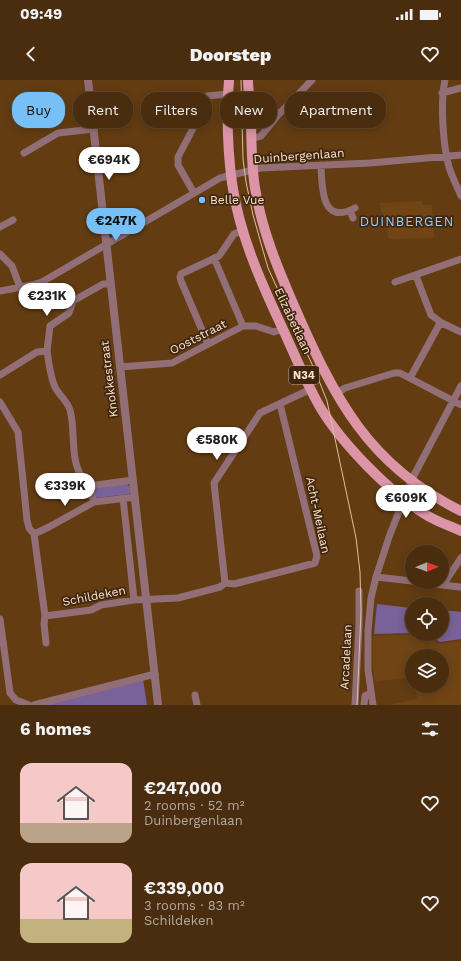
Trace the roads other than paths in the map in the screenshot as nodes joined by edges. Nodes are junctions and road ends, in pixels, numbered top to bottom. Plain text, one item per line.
1 (88, 80) edge
2 (229, 80) edge
3 (248, 80) edge
4 (312, 80) edge
5 (444, 80) edge
6 (461, 88) edge
7 (228, 92) edge
8 (442, 93) junction
9 (220, 95) edge
10 (228, 128) edge
11 (94, 129) junction
12 (251, 139) junction
13 (24, 153) dead end
14 (461, 155) edge
15 (446, 157) junction
16 (321, 165) junction
17 (253, 170) junction
18 (231, 176) junction
19 (194, 194) junction
20 (461, 196) edge
21 (353, 218) dead end
22 (13, 220) dead end
23 (0, 227) edge
24 (243, 230) junction
25 (106, 245) junction
26 (0, 254) edge
27 (214, 258) junction
28 (461, 259) edge
29 (416, 276) junction
30 (395, 282) dead end
31 (110, 284) junction
32 (20, 288) junction
33 (0, 291) edge
34 (442, 323) junction
35 (244, 326) junction
36 (283, 329) junction
37 (461, 332) edge
38 (208, 344) junction
39 (47, 351) junction
40 (120, 367) junction
41 (0, 375) edge
42 (410, 378) junction
43 (461, 386) edge
44 (311, 390) junction
45 (336, 394) junction
46 (453, 401) junction
47 (0, 402) edge
48 (280, 404) junction
49 (461, 405) edge
50 (133, 480) junction
51 (411, 481) junction
52 (89, 486) junction
53 (135, 497) junction
54 (123, 498) junction
55 (404, 499) junction
56 (94, 502) junction
57 (461, 511) edge
58 (461, 531) edge
59 (34, 534) junction
60 (461, 558) edge
61 (449, 576) edge
62 (376, 577) junction
63 (405, 580) edge
64 (224, 583) junction
65 (449, 586) edge
66 (460, 587) dead end
67 (359, 591) dead end
68 (146, 598) junction
69 (134, 600) junction
70 (370, 610) junction
71 (358, 611) junction
72 (45, 616) junction
73 (0, 619) edge
74 (46, 643) dead end
75 (155, 674) junction
76 (370, 693) junction
77 (195, 695) dead end
78 (29, 705) edge
79 (34, 705) edge
80 (158, 705) edge
81 (197, 705) edge
82 (355, 705) edge
83 (364, 705) edge
84 (373, 705) edge

1 - 11 street, Knokkestraat
2 - 7 main road, Elizabetlaan / N34
3 - 12 main road, Elizabetlaan / N34
4 - 12 street
5 - 8 street
6 - 8 street
8 - 15 street
9 - 19 street
10 - 18 main road, Elizabetlaan / N34
11 - 13 street
11 - 25 street, Knokkestraat
12 - 17 main road, Elizabetlaan / N34
14 - 15 street, Duinbergenlaan
15 - 16 street, Duinbergenlaan
15 - 20 street
16 - 17 street, Duinbergenlaan
16 - 21 street
17 - 18 street, Duinbergenlaan
17 - 45 main road, Elizabetlaan / N34
18 - 19 street, Duinbergenlaan
18 - 24 main road, Elizabetlaan / N34
19 - 25 street, Duinbergenlaan
22 - 23 street
24 - 27 street
24 - 36 main road, Elizabetlaan / N34
25 - 31 street, Knokkestraat
25 - 32 street, Duinbergenlaan
26 - 32 street
27 - 35 street
27 - 38 street
28 - 29 street
29 - 30 street
29 - 34 street
31 - 39 street
31 - 40 street, Knokkestraat
32 - 33 street, Duinbergenlaan
34 - 37 street
34 - 42 street
35 - 36 street, Ooststraat
35 - 38 street, Ooststraat
36 - 44 main road, Elizabetlaan / N34
38 - 40 street, Ooststraat
39 - 41 street
39 - 52 street
40 - 50 street, Knokkestraat
42 - 45 street
42 - 46 street
43 - 46 street, Arcadelaan
44 - 48 street
44 - 55 main road, Elizabetlaan / N34
45 - 51 main road, Elizabetlaan / N34
46 - 49 street
46 - 51 street, Arcadelaan
47 - 59 street
48 - 64 street
48 - 64 street, Acht-Meilaan
50 - 52 street
50 - 53 street, Knokkestraat
51 - 55 street, Arcadelaan
51 - 57 main road, Elizabetlaan / N34
52 - 56 street
53 - 54 street
53 - 68 street, Knokkestraat
54 - 56 street
54 - 69 street
55 - 58 main road, Elizabetlaan / N34
55 - 62 street, Arcadelaan
56 - 59 street
59 - 72 street
60 - 61 street
62 - 63 street
62 - 70 street, Arcadelaan
64 - 68 street, Acht-Meilaan
65 - 66 street
67 - 71 street, Arcadelaan
68 - 69 street, Schildeken
68 - 75 street, Knokkestraat
69 - 72 street, Schildeken
70 - 71 street, Arcadelaan
70 - 76 street, Arcadelaan
71 - 82 street, Arcadelaan
72 - 74 street
73 - 78 street
75 - 79 street
75 - 80 street, Knokkestraat
76 - 83 street, Arcadelaan
76 - 84 street, Arcadelaan
77 - 81 street

